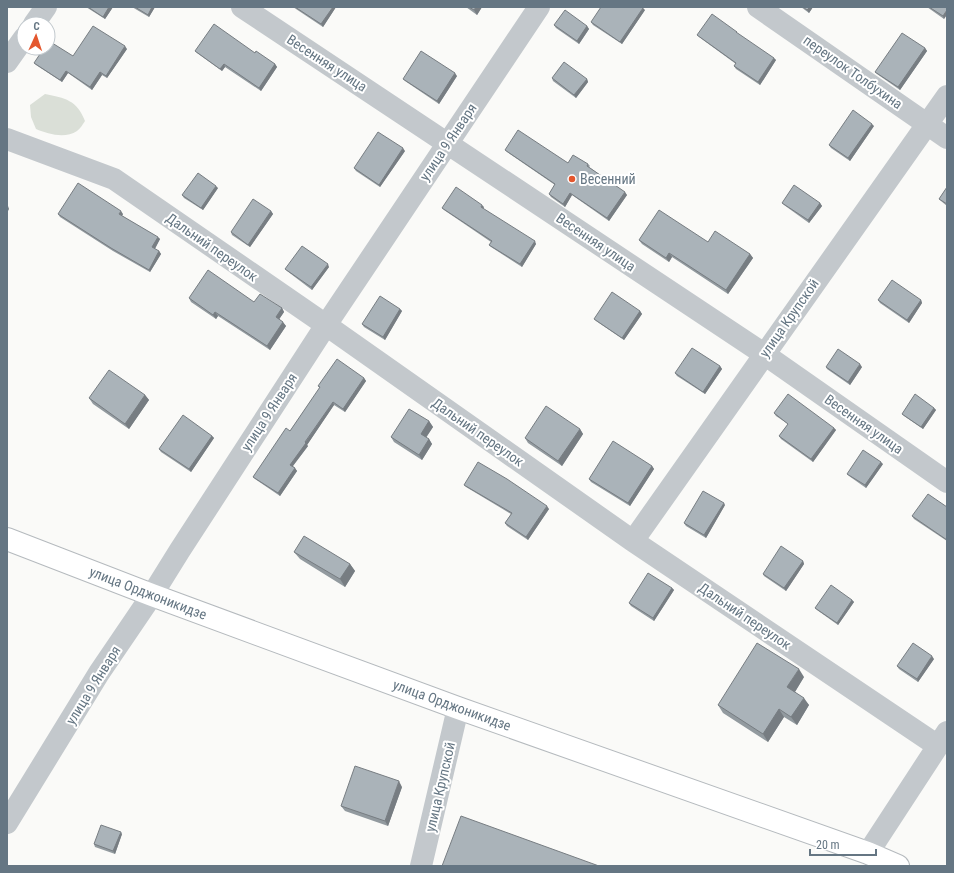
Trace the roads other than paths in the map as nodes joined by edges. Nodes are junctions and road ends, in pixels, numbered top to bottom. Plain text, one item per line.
1 (46, 7) edge
2 (242, 7) edge
3 (539, 7) edge
4 (758, 7) edge
5 (40, 16) edge
6 (16, 49) edge
7 (7, 62) edge
8 (947, 96) edge
9 (927, 124) junction
10 (947, 138) edge
11 (7, 139) edge
12 (447, 143) junction
13 (326, 325) junction
14 (764, 354) junction
15 (947, 482) edge
16 (7, 539) edge
17 (633, 541) junction
18 (152, 595) junction
19 (458, 708) junction
20 (943, 739) edge
21 (7, 823) edge
22 (868, 853) junction
23 (421, 866) edge
24 (898, 866) edge

1 - 5 street
2 - 12 street, Весенняя улица
3 - 12 street, улица 9 Января
4 - 9 street, переулок Толбухина
6 - 7 street
8 - 9 street, улица Крупской
9 - 10 street, переулок Толбухина
9 - 14 street, улица Крупской
11 - 13 street, Дальний переулок
12 - 13 street, улица 9 Января
12 - 14 street, Весенняя улица
13 - 17 street, Дальний переулок
13 - 18 street, улица 9 Января
14 - 15 street, Весенняя улица
14 - 17 street, улица Крупской
16 - 18 main road, улица Орджоникидзе
17 - 20 street, Дальний переулок
18 - 19 main road, улица Орджоникидзе
18 - 21 street, улица 9 Января
19 - 22 main road, улица Орджоникидзе
19 - 23 street, улица Крупской
20 - 22 street
22 - 24 main road, улица Орджоникидзе

